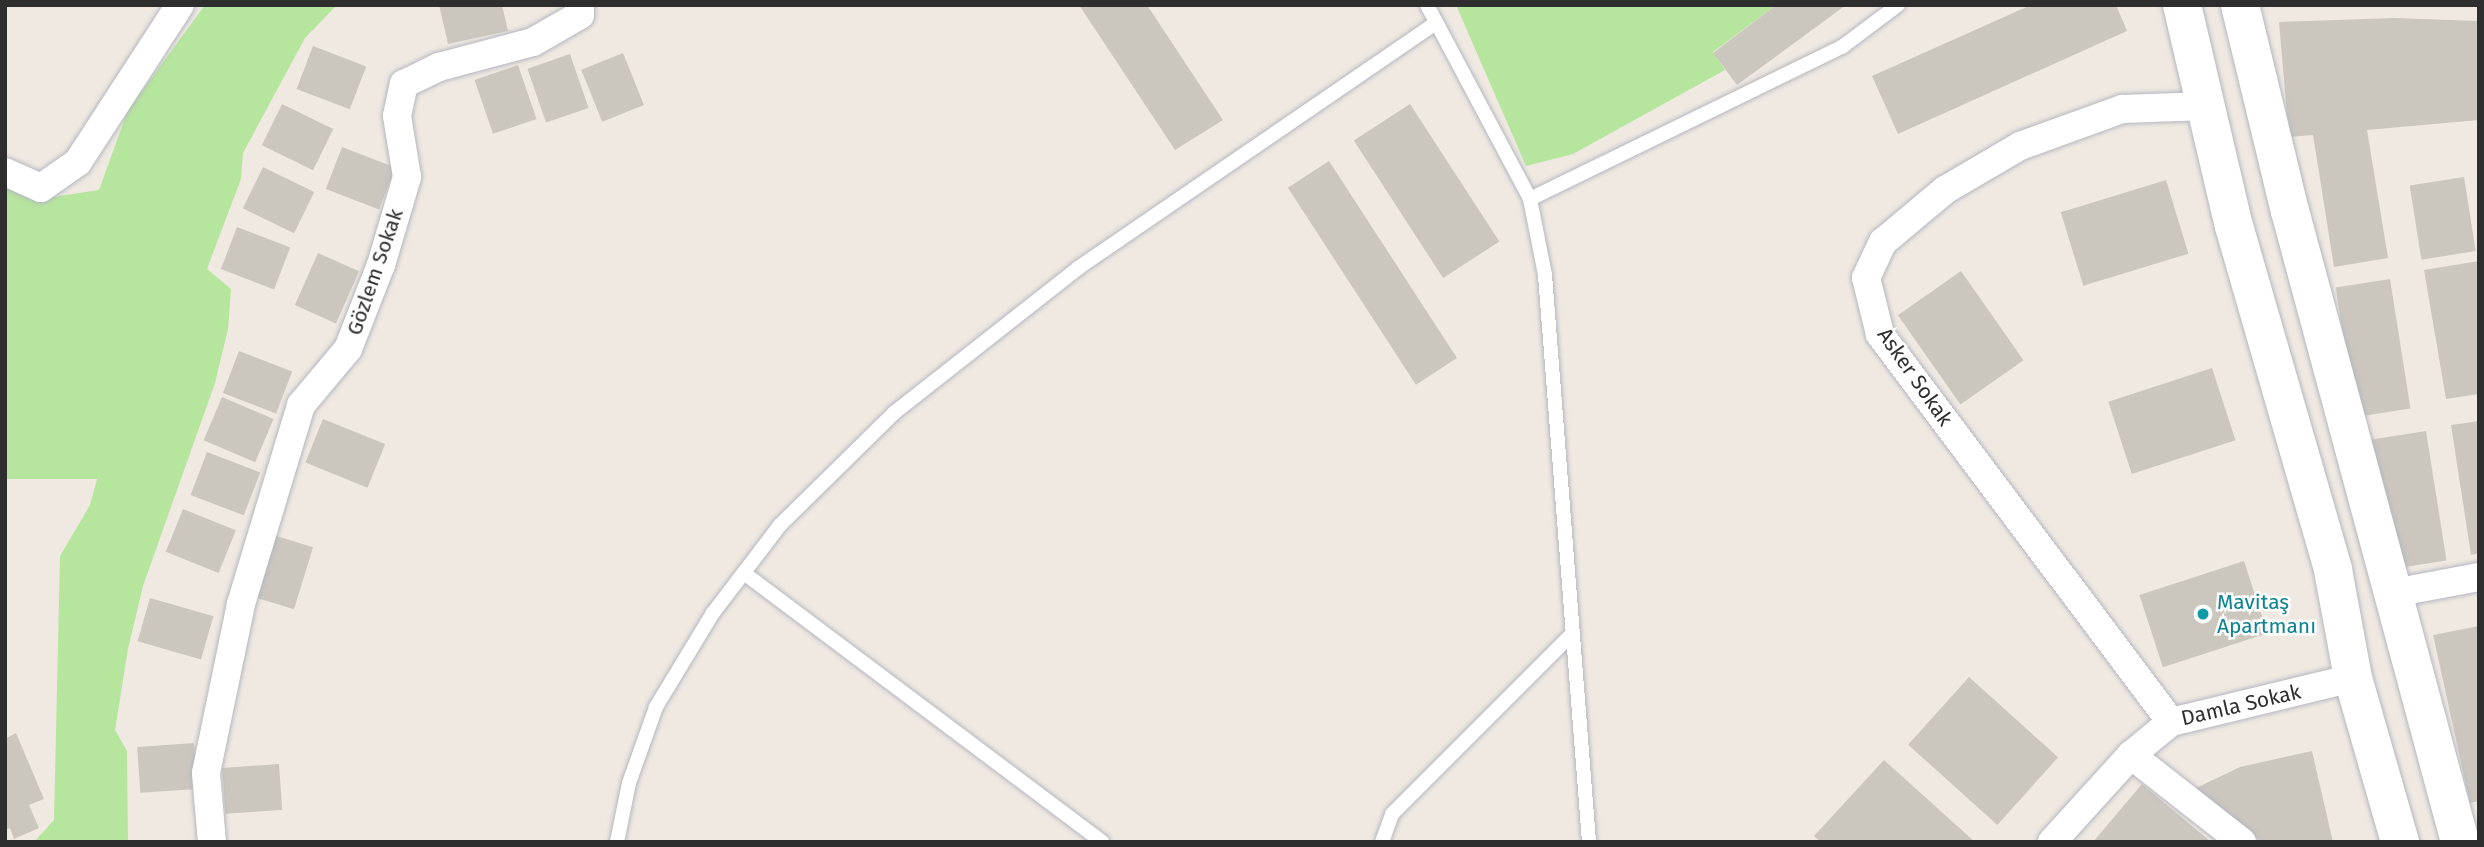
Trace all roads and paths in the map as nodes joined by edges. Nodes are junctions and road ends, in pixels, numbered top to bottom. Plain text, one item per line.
1 (180, 5) edge
2 (580, 5) edge
3 (1427, 5) edge
4 (1898, 5) edge
5 (2182, 5) edge
6 (2240, 5) edge
7 (1435, 24) junction
8 (2207, 106) junction
9 (5, 172) edge
10 (1531, 199) junction
11 (744, 573) junction
12 (2479, 577) edge
13 (2394, 593) junction
14 (1573, 634) junction
15 (2353, 678) junction
16 (2171, 722) junction
17 (2131, 755) junction
18 (1586, 839) edge
19 (212, 842) edge
20 (617, 842) edge
21 (1102, 842) edge
22 (1382, 842) edge
23 (2052, 842) edge
24 (2242, 842) edge
25 (2400, 842) edge
26 (2460, 842) edge

1 - 9 street
2 - 19 street, Gözlem Sokak
3 - 7 lane
4 - 10 lane
5 - 8 main road
6 - 13 main road
7 - 10 lane
7 - 11 lane
8 - 15 main road
8 - 16 street, Asker Sokak
10 - 14 lane
11 - 20 lane
11 - 21 lane
12 - 13 street
13 - 26 main road
14 - 18 lane
14 - 22 lane
15 - 16 street, Damla Sokak
15 - 25 main road
16 - 17 street, Damla Sokak
17 - 23 street, Damla Sokak
17 - 24 street

